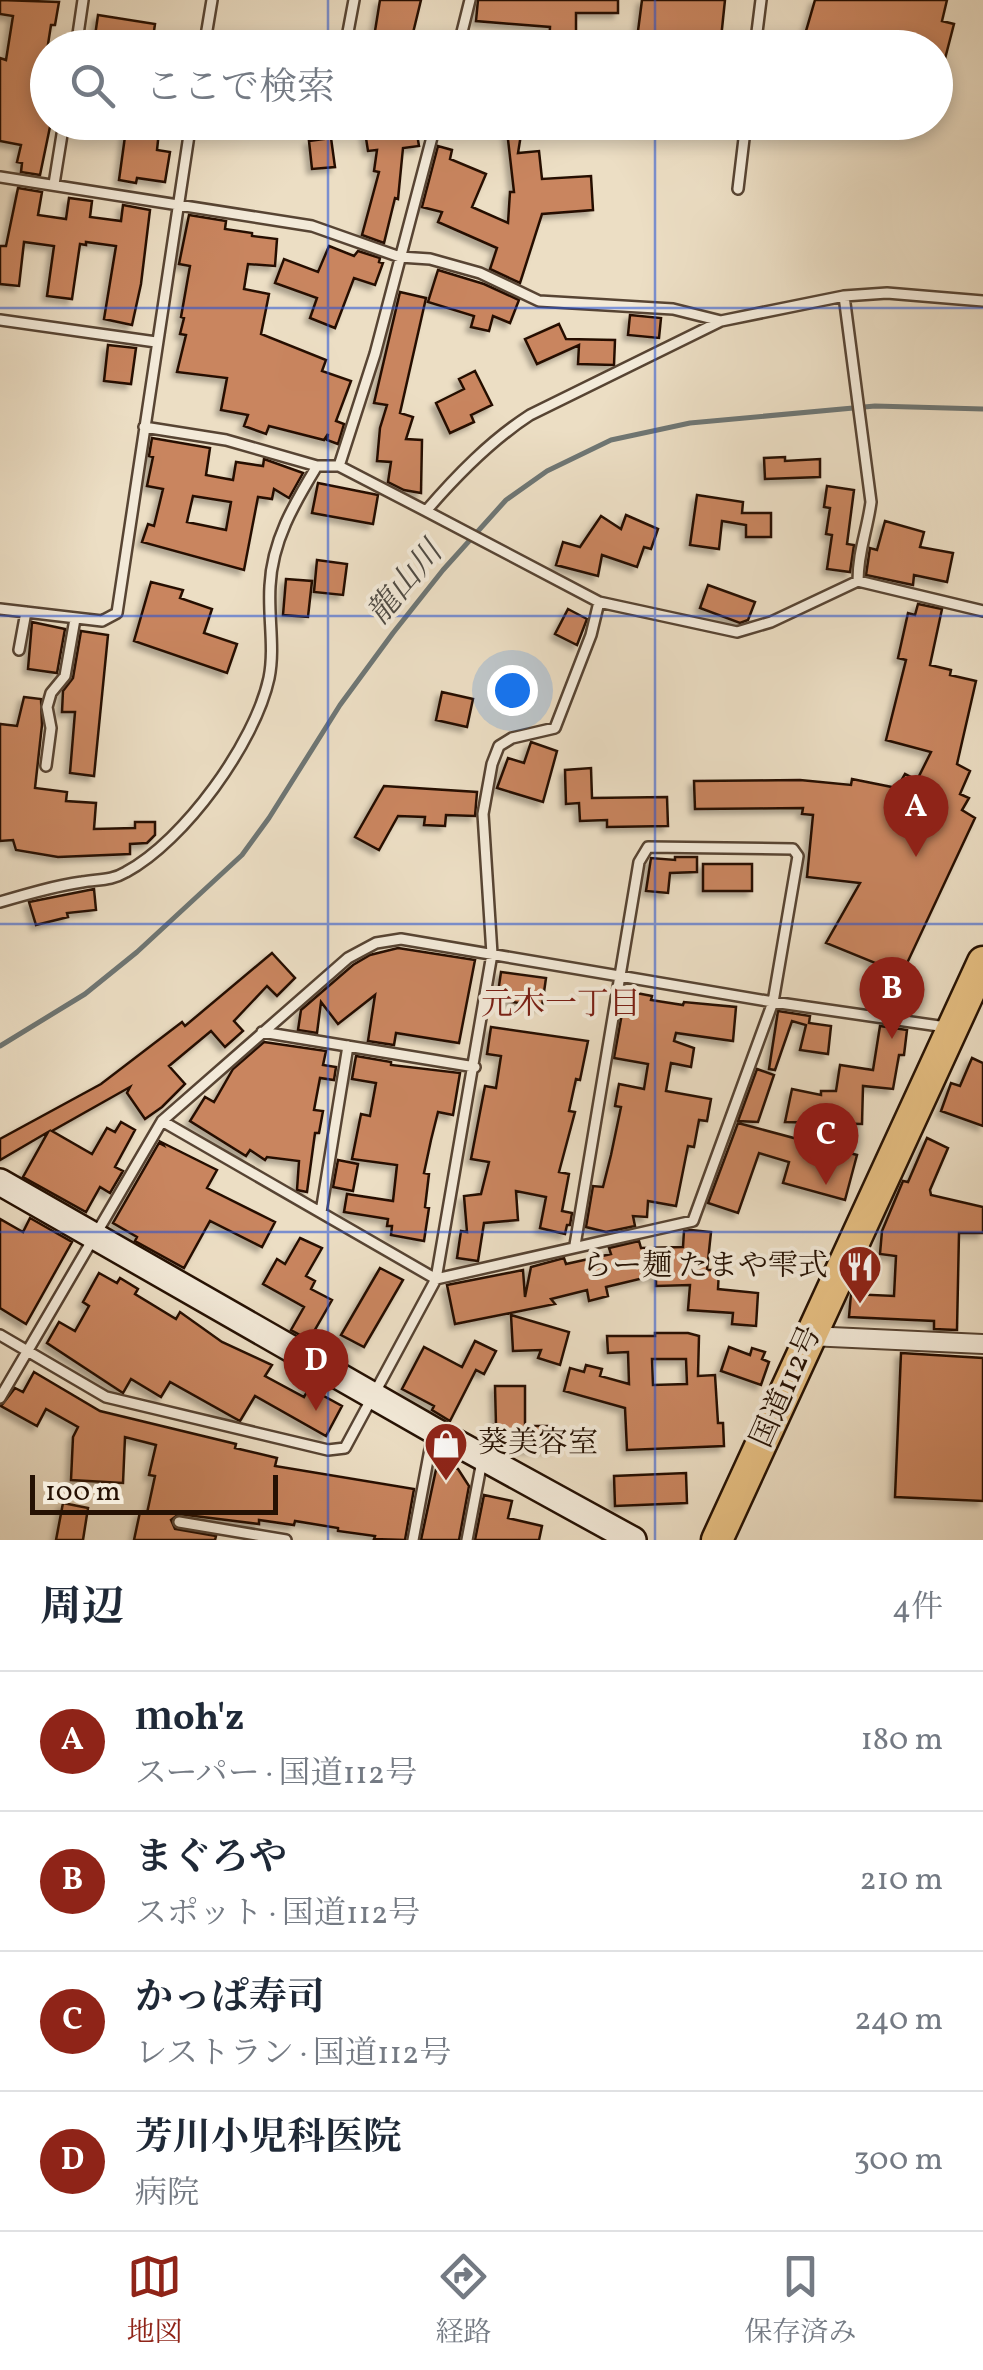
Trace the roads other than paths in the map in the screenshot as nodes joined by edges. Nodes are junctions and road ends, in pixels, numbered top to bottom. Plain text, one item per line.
1 (84, 0) edge
2 (212, 0) edge
3 (354, 0) edge
4 (470, 0) edge
5 (761, 0) edge
6 (79, 30) edge
7 (207, 30) edge
8 (348, 30) edge
9 (465, 30) edge
10 (757, 30) edge
11 (61, 140) edge
12 (188, 140) edge
13 (431, 140) edge
14 (744, 140) edge
15 (0, 177) edge
16 (54, 184) junction
17 (738, 189) dead end
18 (178, 204) junction
19 (400, 257) junction
20 (844, 296) junction
21 (983, 301) edge
22 (0, 320) edge
23 (720, 321) junction
24 (156, 342) junction
25 (144, 428) junction
26 (317, 466) junction
27 (339, 466) junction
28 (426, 511) junction
29 (858, 581) junction
30 (599, 602) junction
31 (0, 609) edge
32 (983, 611) edge
33 (26, 612) junction
34 (75, 619) junction
35 (19, 650) dead end
36 (46, 766) dead end
37 (0, 902) edge
38 (492, 954) junction
39 (983, 962) edge
40 (620, 975) junction
41 (772, 1002) junction
42 (952, 1028) junction
43 (262, 1032) junction
44 (348, 1046) junction
45 (475, 1067) junction
46 (162, 1122) junction
47 (0, 1182) edge
48 (320, 1212) junction
49 (96, 1237) junction
50 (575, 1245) junction
51 (436, 1279) junction
52 (0, 1335) edge
53 (810, 1336) junction
54 (983, 1344) edge
55 (29, 1351) junction
56 (374, 1397) junction
57 (0, 1398) edge
58 (433, 1430) junction
59 (482, 1458) junction
60 (180, 1522) dead end
61 (286, 1540) edge
62 (413, 1540) edge
63 (467, 1540) edge
64 (633, 1540) edge
65 (717, 1540) edge

1 - 6 lane
2 - 7 lane
3 - 8 lane
4 - 9 lane
5 - 10 lane
11 - 16 lane
12 - 18 lane
13 - 19 lane
14 - 17 lane
15 - 16 lane
16 - 18 lane
18 - 19 lane
18 - 24 lane
19 - 23 lane
19 - 27 lane
20 - 21 lane
20 - 23 lane
20 - 29 lane
22 - 24 lane
23 - 28 lane
24 - 25 lane
25 - 26 lane
25 - 34 lane
26 - 27 lane
26 - 37 lane
27 - 28 lane
28 - 30 lane
29 - 30 lane
29 - 32 lane
30 - 38 lane
31 - 33 lane
33 - 34 lane
33 - 35 lane
34 - 36 lane
38 - 40 lane
38 - 43 lane
38 - 45 lane
39 - 42 highway, 国道112号
40 - 41 lane
40 - 41 lane
40 - 50 lane
41 - 42 lane
41 - 50 lane
42 - 53 highway, 国道112号
43 - 44 lane
43 - 46 lane
44 - 45 lane
44 - 48 lane
45 - 51 lane
46 - 48 lane
46 - 49 lane
47 - 49 street
48 - 51 lane
49 - 55 lane
49 - 56 street
50 - 51 lane
51 - 56 lane
52 - 55 lane
53 - 54 street
53 - 65 highway, 国道112号
55 - 56 lane
55 - 57 lane
56 - 58 street
58 - 59 street
58 - 62 lane
59 - 63 lane
59 - 64 street
60 - 61 lane

